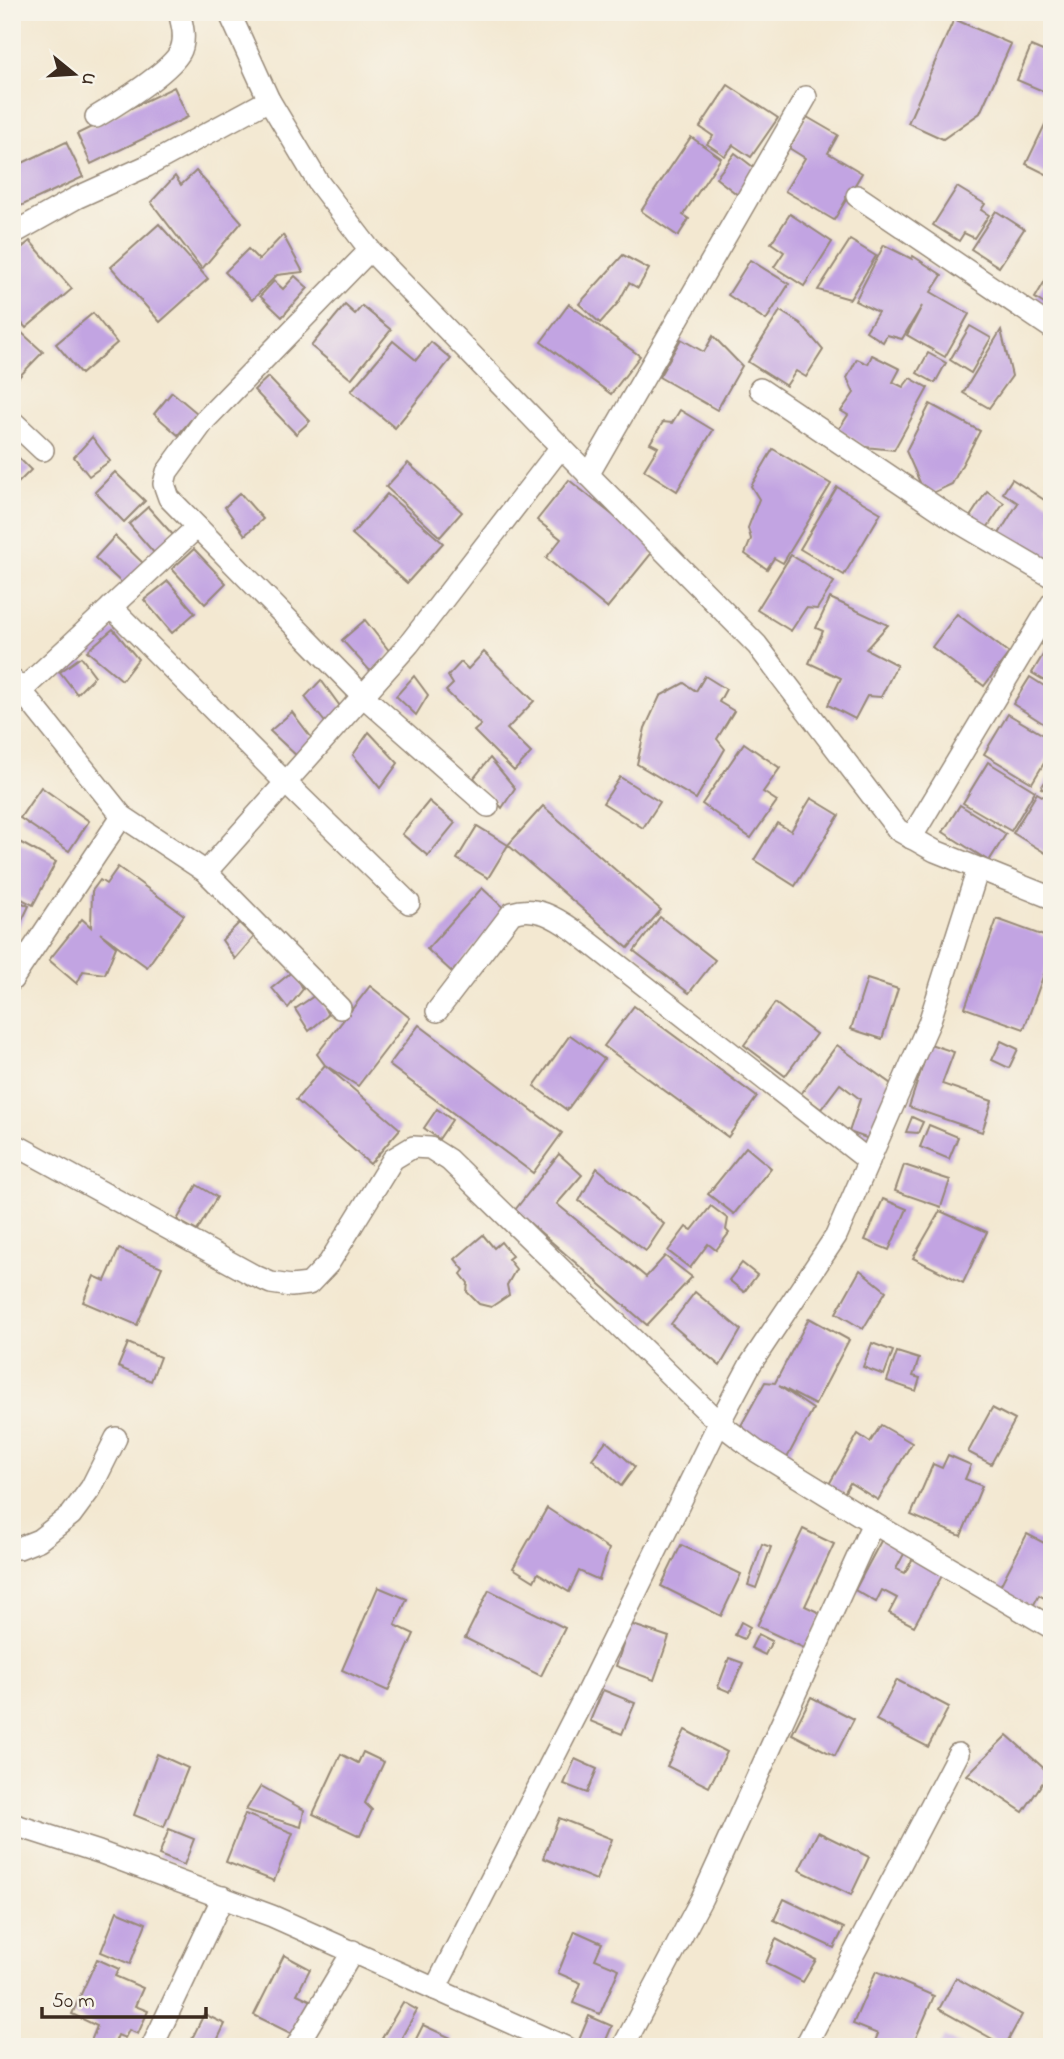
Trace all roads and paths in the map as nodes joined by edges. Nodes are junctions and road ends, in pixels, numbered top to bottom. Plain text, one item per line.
1 (179, 12) edge
2 (229, 12) edge
3 (806, 97) dead end
4 (269, 100) junction
5 (96, 117) dead end
6 (857, 196) dead end
7 (12, 234) edge
8 (370, 250) junction
9 (1052, 328) edge
10 (760, 389) dead end
11 (12, 421) edge
12 (561, 447) junction
13 (43, 450) dead end
14 (588, 475) junction
15 (197, 527) junction
16 (1052, 577) edge
17 (1052, 603) edge
18 (111, 607) junction
19 (17, 685) edge
20 (363, 696) junction
21 (286, 783) junction
22 (488, 806) dead end
23 (122, 816) junction
24 (911, 838) junction
25 (978, 869) junction
26 (206, 873) junction
27 (1051, 895) edge
28 (409, 903) dead end
29 (12, 980) edge
30 (340, 1008) dead end
31 (437, 1011) dead end
32 (12, 1143) edge
33 (869, 1161) junction
34 (719, 1423) junction
35 (116, 1438) dead end
36 (873, 1523) junction
37 (12, 1548) edge
38 (1052, 1628) edge
39 (958, 1754) dead end
40 (12, 1824) edge
41 (223, 1897) junction
42 (353, 1951) junction
43 (435, 1989) junction
44 (152, 2047) edge
45 (296, 2047) edge
46 (565, 2047) edge
47 (623, 2047) edge
48 (805, 2047) edge

1 - 5 street
2 - 4 street
3 - 14 street
4 - 7 street
4 - 8 street
6 - 9 street
8 - 12 street
8 - 15 street
10 - 16 street
11 - 13 street
12 - 14 street
12 - 20 street
14 - 24 street
15 - 18 street
15 - 20 street
17 - 24 street
18 - 19 street
18 - 21 street
19 - 23 street
20 - 21 street
20 - 22 street
21 - 26 street
21 - 28 street
23 - 26 street
23 - 29 street
24 - 25 street
25 - 27 street
25 - 33 street
26 - 30 street
31 - 33 street
32 - 34 street
33 - 34 street
34 - 36 street
34 - 43 street
35 - 37 street
36 - 38 street
36 - 47 street
39 - 48 street
40 - 41 street
41 - 42 street
41 - 44 street
42 - 43 street
42 - 45 street
43 - 46 street

